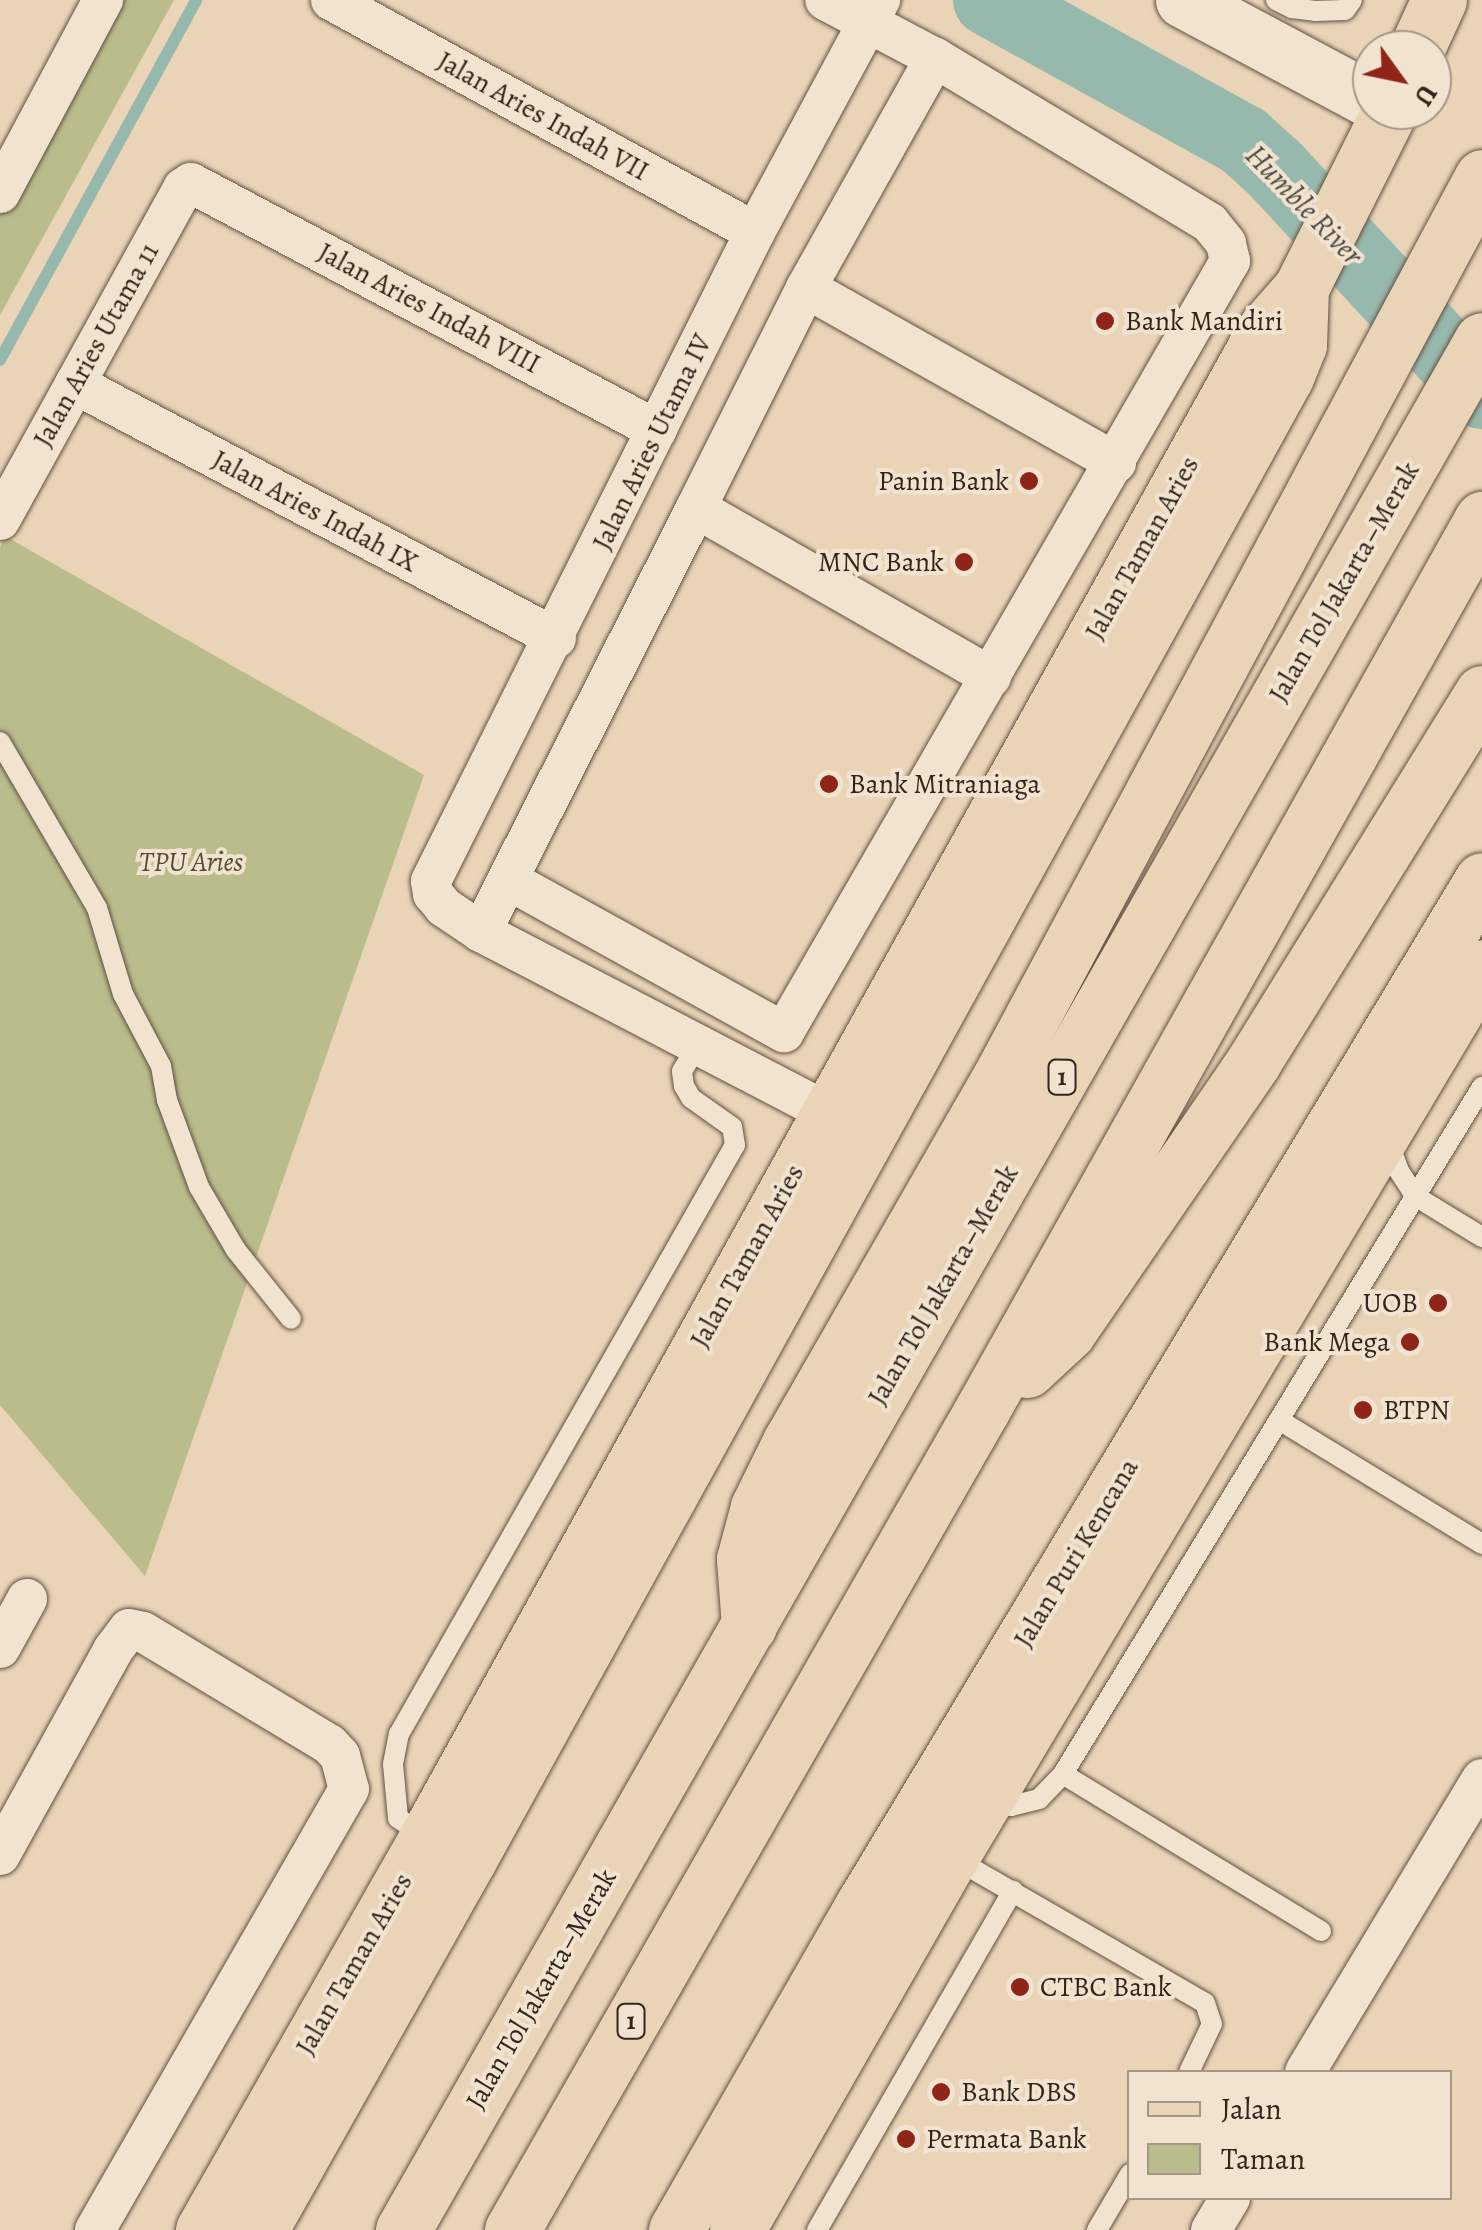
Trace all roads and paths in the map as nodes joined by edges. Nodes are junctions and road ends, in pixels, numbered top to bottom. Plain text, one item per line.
1 (102, 0) edge
2 (331, 0) edge
3 (825, 0) edge
4 (1184, 0) edge
5 (1276, 0) edge
6 (1352, 0) edge
7 (1439, 0) edge
8 (873, 13) edge
9 (1425, 30) edge
10 (935, 58) junction
11 (1352, 98) edge
12 (1375, 130) edge
13 (201, 186) joint
14 (0, 193) edge
15 (1472, 195) edge
16 (755, 232) junction
17 (806, 288) junction
18 (1482, 340) edge
19 (75, 384) junction
20 (657, 430) junction
21 (1116, 463) junction
22 (696, 508) junction
23 (1482, 519) edge
24 (0, 520) edge
25 (556, 638) junction
26 (991, 677) junction
27 (1482, 693) edge
28 (0, 742) edge
29 (1482, 880) edge
30 (510, 881) junction
31 (481, 932) junction
32 (1482, 967) edge
33 (784, 1032) junction
34 (699, 1044) junction
35 (762, 1077) junction
36 (1482, 1087) edge
37 (848, 1123) junction
38 (1385, 1131) junction
39 (1416, 1196) junction
40 (1482, 1236) edge
41 (291, 1319) dead end
42 (982, 1410) junction
43 (1279, 1420) junction
44 (1482, 1544) edge
45 (27, 1599) dead end
46 (749, 1626) junction
47 (0, 1648) edge
48 (1063, 1774) junction
49 (1482, 1779) edge
50 (965, 1786) junction
51 (929, 1844) junction
52 (448, 1849) junction
53 (0, 1855) edge
54 (1013, 1891) junction
55 (1321, 1931) dead end
56 (1189, 2070) edge
57 (1307, 2070) edge
58 (1127, 2179) edge
59 (1229, 2200) edge
60 (94, 2230) edge
61 (203, 2230) edge
62 (260, 2230) edge
63 (403, 2230) edge
64 (512, 2230) edge
65 (676, 2230) edge
66 (738, 2230) edge
67 (818, 2230) edge
68 (1097, 2230) edge
69 (1211, 2230) edge

1 - 14 street
2 - 16 street, Jalan Aries Indah VII
3 - 8 street
4 - 11 street
5 - 6 lane
7 - 9 main road
8 - 10 street
8 - 16 street, Jalan Aries Utama IV
10 - 17 street
10 - 21 street
12 - 37 main road, Jalan Taman Aries
13 - 19 street, Jalan Aries Utama 11
13 - 20 street, Jalan Aries Indah VIII
15 - 46 main road
16 - 20 street, Jalan Aries Utama IV
17 - 21 street
17 - 22 street
18 - 46 main road, Jalan Tol Jakarta–Merak / 1
19 - 24 street, Jalan Aries Utama 11
19 - 25 street, Jalan Aries Indah IX
20 - 25 street, Jalan Aries Utama IV
21 - 26 street
22 - 26 street
22 - 30 street
23 - 42 main road, 1
25 - 31 street, Jalan Aries Utama IV
26 - 33 street
27 - 42 main road
28 - 41 lane
29 - 50 main road, Jalan Puri Kencana
30 - 31 street
30 - 33 street
31 - 34 street
32 - 38 main road, Jalan Puri Kencana
33 - 35 street
34 - 35 street
34 - 52 lane
35 - 37 street
36 - 39 lane
37 - 52 main road, Jalan Taman Aries
38 - 39 lane
38 - 50 main road, Jalan Puri Kencana
39 - 40 lane
39 - 43 lane
42 - 64 main road, 1
43 - 44 lane
43 - 48 lane
45 - 47 street
46 - 63 main road, Jalan Tol Jakarta–Merak / 1
48 - 50 lane
48 - 55 lane
49 - 57 street
50 - 51 main road, Jalan Puri Kencana
51 - 54 lane
51 - 65 main road, Jalan Puri Kencana
51 - 66 main road, Jalan Puri Kencana
52 - 61 main road, Jalan Taman Aries
52 - 62 main road, Jalan Taman Aries
53 - 60 street
54 - 56 lane
54 - 67 lane
58 - 68 lane
59 - 69 street

